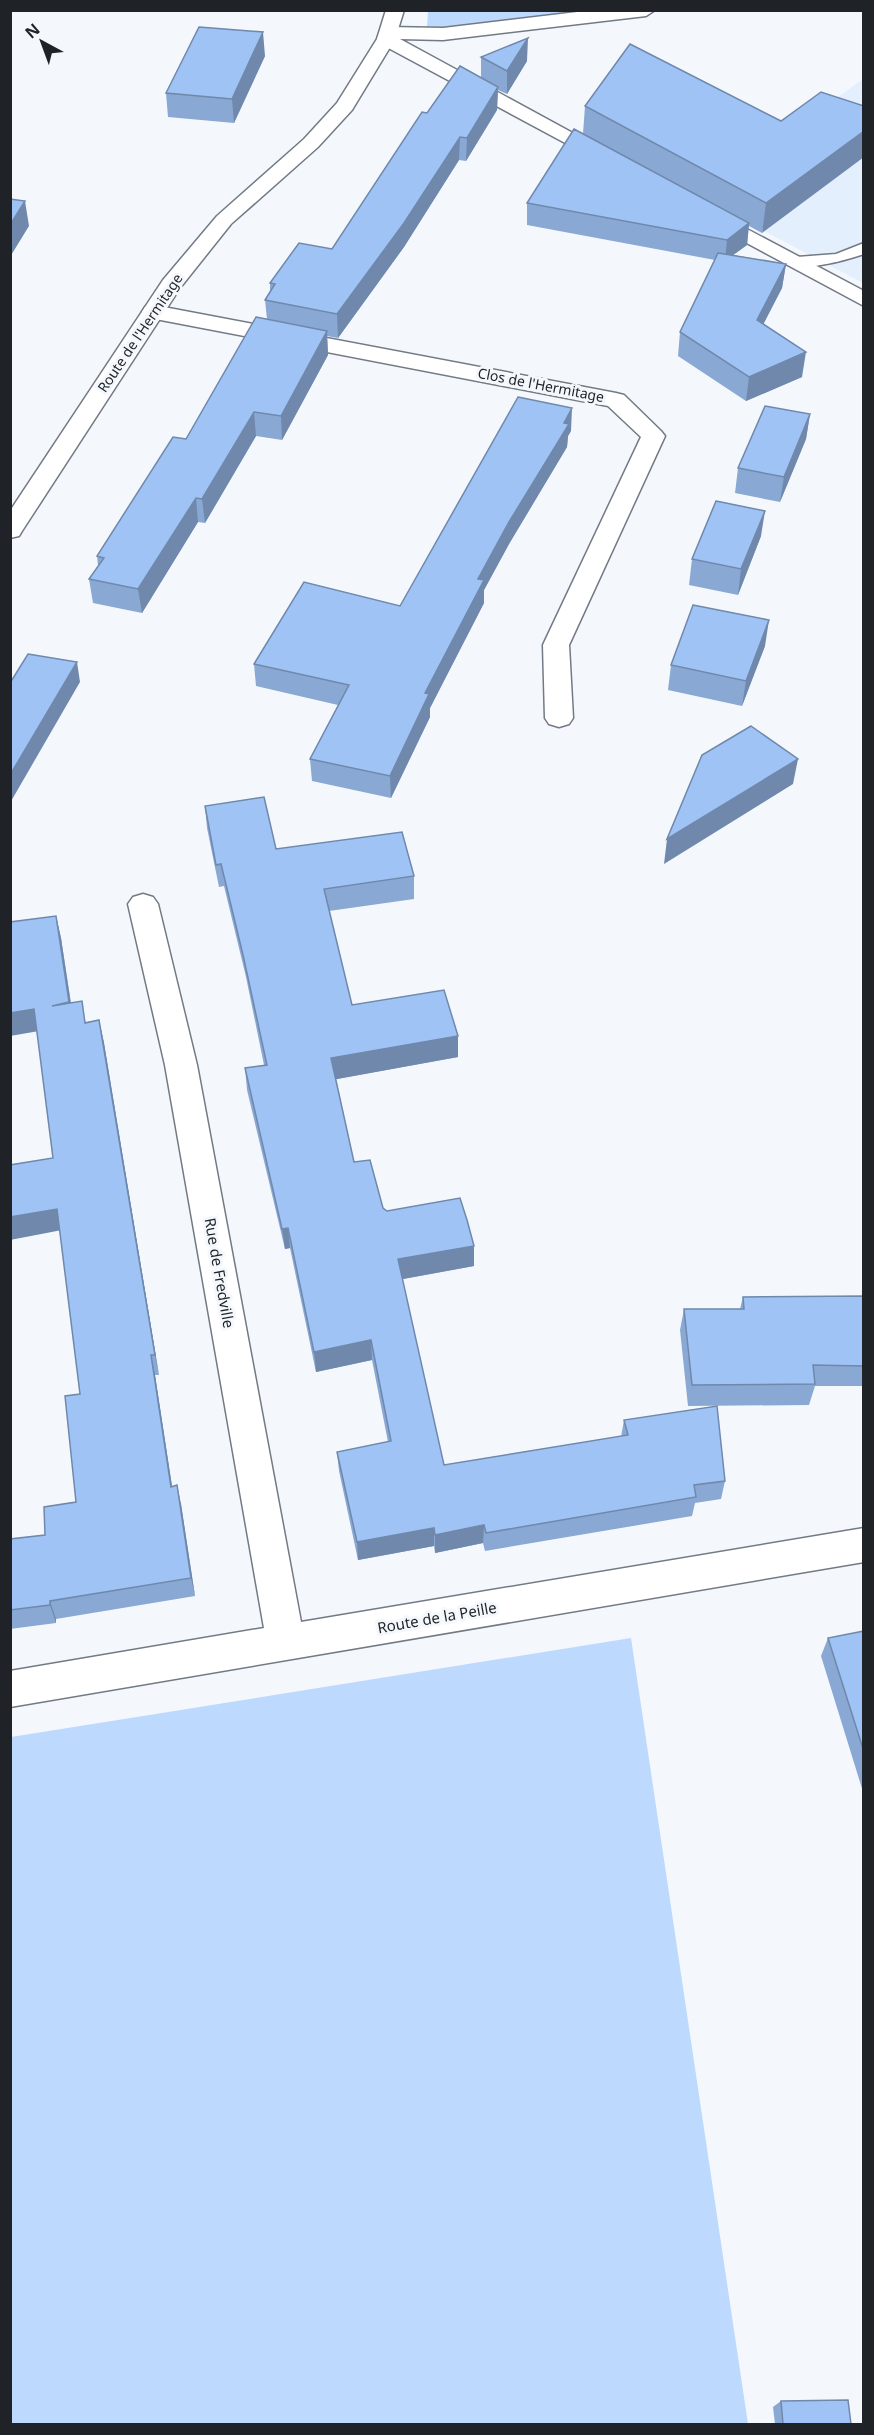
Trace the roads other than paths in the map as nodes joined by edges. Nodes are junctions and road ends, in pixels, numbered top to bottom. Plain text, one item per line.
1 (395, 10) edge
2 (646, 10) edge
3 (387, 36) junction
4 (628, 171) edge
5 (691, 205) edge
6 (864, 248) edge
7 (797, 262) junction
8 (864, 300) edge
9 (153, 312) junction
10 (10, 531) edge
11 (560, 718) dead end
12 (143, 904) dead end
13 (864, 1545) edge
14 (286, 1644) junction
15 (10, 1689) edge

1 - 3 street, Route de l'Hermitage
2 - 3 street
3 - 4 street
3 - 9 street, Route de l'Hermitage
5 - 7 street
6 - 7 lane
7 - 8 street
9 - 10 street, Route de l'Hermitage
9 - 11 street, Clos de l'Hermitage
12 - 14 street, Rue de Fredville
13 - 14 street, Route de la Peille
14 - 15 street, Route de la Peille

